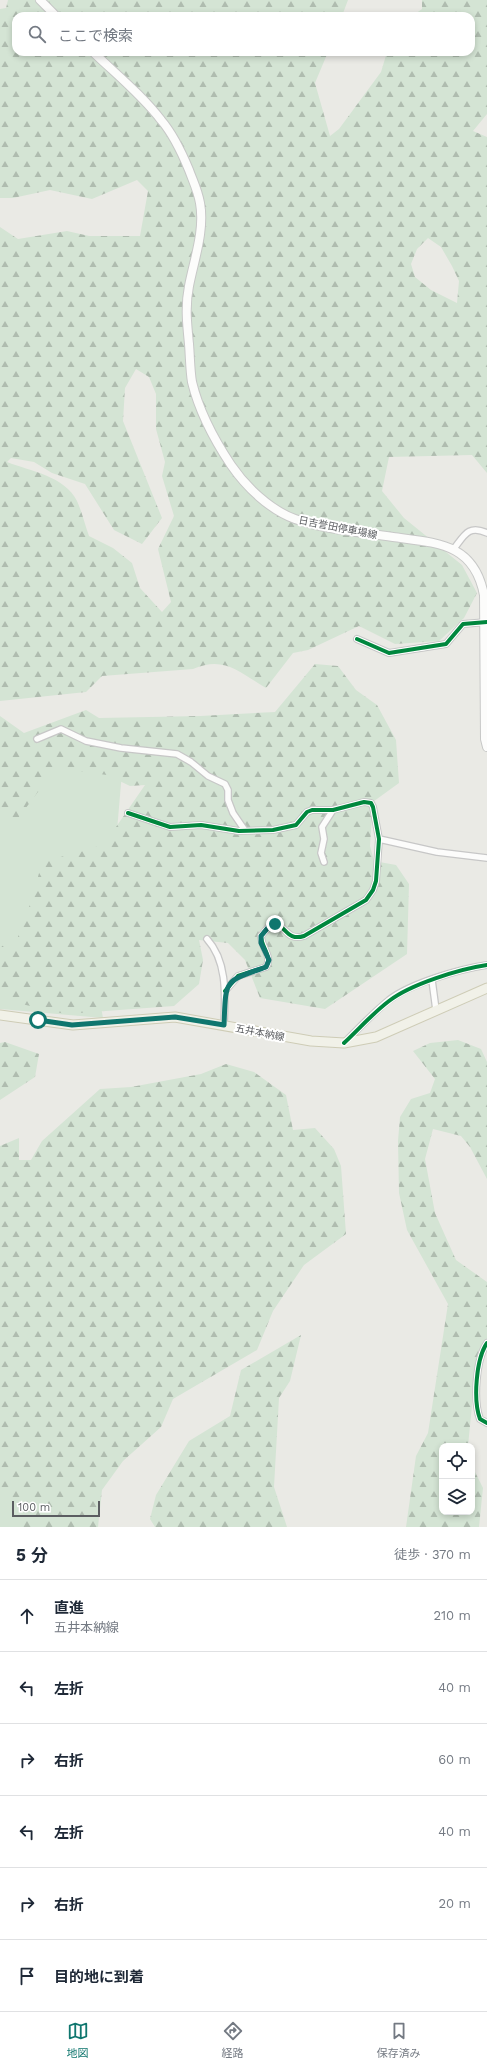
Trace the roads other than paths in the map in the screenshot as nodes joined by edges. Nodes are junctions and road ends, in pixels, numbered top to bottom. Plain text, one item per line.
1 (40, 0) edge
2 (52, 12) edge
3 (97, 56) edge
4 (487, 533) edge
5 (453, 550) junction
6 (486, 621) edge
7 (357, 640) dead end
8 (37, 740) dead end
9 (487, 747) edge
10 (332, 810) junction
11 (128, 813) dead end
12 (244, 829) junction
13 (379, 839) junction
14 (487, 858) edge
15 (324, 862) dead end
16 (208, 939) dead end
17 (487, 965) edge
18 (432, 980) junction
19 (487, 988) edge
20 (226, 991) junction
21 (436, 1010) junction
22 (0, 1015) edge
23 (224, 1025) junction
24 (344, 1043) junction
25 (487, 1343) edge
26 (487, 1423) edge

1 - 2 main road
3 - 5 main road, 日吉誉田停車場線
4 - 5 street
5 - 6 main road, 日吉誉田停車場線
6 - 7 street
6 - 9 main road, 日吉誉田停車場線
8 - 12 street
10 - 12 street
10 - 13 street
10 - 15 street
11 - 12 street
13 - 14 street
13 - 20 street
16 - 20 street
17 - 18 street
18 - 21 street
18 - 24 street
19 - 21 main road, 五井本納線
20 - 23 street
21 - 24 main road, 五井本納線
22 - 23 main road, 五井本納線
23 - 24 main road, 五井本納線
25 - 26 street

